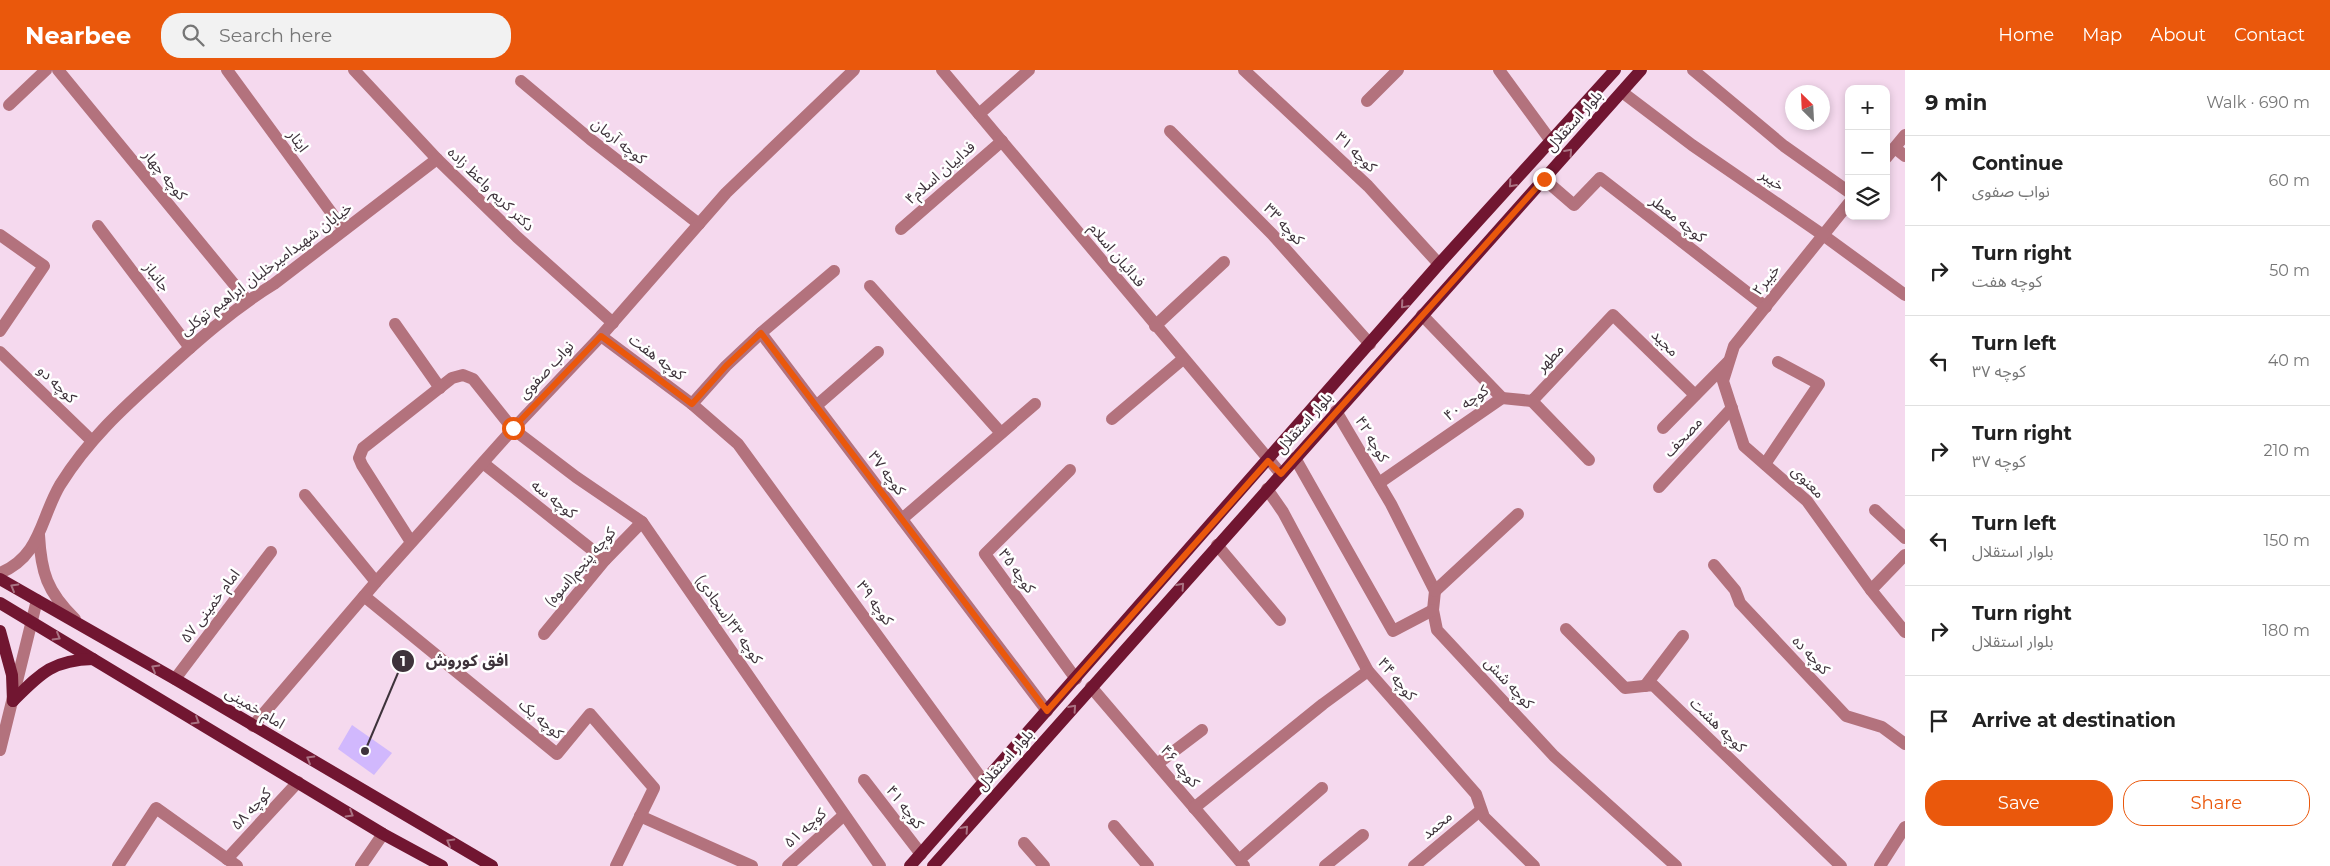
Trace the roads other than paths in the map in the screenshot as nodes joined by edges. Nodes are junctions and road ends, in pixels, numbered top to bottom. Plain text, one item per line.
1 (46, 70) edge
2 (58, 70) edge
3 (227, 70) edge
4 (354, 70) edge
5 (854, 70) edge
6 (942, 70) edge
7 (1030, 70) edge
8 (1244, 70) edge
9 (1398, 70) edge
10 (1499, 70) edge
11 (1615, 70) edge
12 (1641, 70) edge
13 (1693, 70) edge
14 (520, 81) dead end
15 (1622, 92) junction
16 (1367, 102) dead end
17 (9, 105) dead end
18 (979, 114) junction
19 (1170, 131) dead end
20 (1905, 136) edge
21 (1002, 141) junction
22 (1551, 141) junction
23 (1895, 154) edge
24 (437, 158) junction
25 (1544, 179) junction
26 (1845, 189) edge
27 (1845, 209) edge
28 (699, 224) junction
29 (98, 226) dead end
30 (901, 229) dead end
31 (344, 230) junction
32 (0, 235) edge
33 (1823, 235) junction
34 (1224, 262) dead end
35 (1439, 264) junction
36 (834, 271) dead end
37 (870, 286) dead end
38 (1905, 295) edge
39 (247, 300) junction
40 (1766, 307) junction
41 (1612, 315) joint
42 (1422, 316) junction
43 (613, 323) junction
44 (395, 324) dead end
45 (1155, 326) junction
46 (0, 331) edge
47 (761, 333) junction
48 (601, 336) junction
49 (1370, 344) junction
50 (1734, 346) joint
51 (190, 348) junction
52 (0, 352) edge
53 (878, 352) dead end
54 (1183, 359) junction
55 (1729, 361) junction
56 (1778, 362) dead end
57 (440, 388) junction
58 (1695, 395) junction
59 (1502, 398) junction
60 (1532, 400) junction
61 (692, 404) junction
62 (1035, 404) dead end
63 (816, 406) junction
64 (1732, 408) junction
65 (1336, 412) junction
66 (1112, 419) dead end
67 (513, 428) junction
68 (1663, 428) dead end
69 (1001, 433) junction
70 (91, 440) junction
71 (738, 444) joint
72 (1294, 458) junction
73 (1589, 460) dead end
74 (1268, 461) junction
75 (483, 463) junction
76 (1765, 464) junction
77 (1070, 470) dead end
78 (1281, 474) junction
79 (1379, 483) junction
80 (1659, 487) dead end
81 (1267, 489) junction
82 (305, 496) dead end
83 (1874, 510) dead end
84 (1518, 514) dead end
85 (902, 519) junction
86 (642, 522) junction
87 (39, 535) junction
88 (1905, 538) edge
89 (412, 542) junction
90 (1217, 545) junction
91 (271, 552) dead end
92 (1905, 555) edge
93 (606, 560) junction
94 (1714, 564) dead end
95 (0, 573) edge
96 (0, 579) edge
97 (376, 582) junction
98 (1871, 590) junction
99 (1435, 591) junction
100 (364, 596) junction
101 (37, 600) junction
102 (0, 603) edge
103 (1433, 610) junction
104 (1280, 620) dead end
105 (30, 622) junction
106 (81, 626) junction
107 (1566, 629) dead end
108 (0, 631) edge
109 (1905, 632) edge
110 (544, 634) dead end
111 (1683, 636) dead end
112 (93, 659) junction
113 (1368, 672) junction
114 (175, 679) junction
115 (1076, 679) junction
116 (1645, 686) junction
117 (1091, 687) junction
118 (13, 702) junction
119 (1047, 711) junction
120 (253, 726) junction
121 (1202, 730) dead end
122 (1905, 744) edge
123 (0, 750) edge
124 (1157, 764) junction
125 (864, 780) dead end
126 (298, 782) junction
127 (984, 782) junction
128 (1322, 788) dead end
129 (1194, 808) junction
130 (1481, 810) junction
131 (844, 815) junction
132 (640, 816) junction
133 (1114, 826) dead end
134 (1905, 827) edge
135 (383, 834) junction
136 (1363, 835) dead end
137 (1024, 843) dead end
138 (921, 854) junction
139 (232, 862) edge
140 (1241, 863) edge
141 (118, 866) edge
142 (361, 866) edge
143 (442, 866) edge
144 (492, 866) edge
145 (616, 866) edge
146 (752, 866) edge
147 (788, 866) edge
148 (880, 866) edge
149 (910, 866) edge
150 (933, 866) edge
151 (1044, 866) edge
152 (1148, 866) edge
153 (1325, 866) edge
154 (1414, 866) edge
155 (1534, 866) edge
156 (1676, 866) edge
157 (1840, 866) edge
158 (1880, 866) edge

1 - 17 street
2 - 39 street, کوچه چهار
3 - 31 street, ایثار
4 - 24 street, دکتر کریم واعظ زاده
5 - 28 street, نواب صفوی
6 - 18 street, فدائیان اسلام
7 - 18 street
8 - 35 street, کوچه ۳۱
9 - 16 street
10 - 22 street
11 - 22 main road, بلوار استقلال
12 - 15 main road, بلوار استقلال
13 - 26 street
14 - 28 street, کوچه آرمان
25 -> 15 main road, بلوار استقلال
15 - 33 street, خیبر
18 - 21 street, فدائیان اسلام
19 - 49 street, کوچه ۳۳
20 - 23 street
21 - 30 street, فداییان اسلام۴
21 - 45 street, فدائیان اسلام
22 -> 35 main road, بلوار استقلال
24 - 31 street, خیابان شهیدامیرخلبان ابراهیم توکلی
24 - 43 street, دکتر کریم واعظ زاده
25 - 40 street, کوچه معطر
25 - 42 main road, بلوار استقلال
27 - 33 street, خیبر۲
28 - 43 street, نواب صفوی
29 - 51 street, جانباز
31 - 39 street, خیابان شهیدامیرخلبان ابراهیم توکلی
32 - 46 street
33 - 38 street, خیبر
33 - 40 street, خیبر۲
34 - 45 street
35 -> 49 main road, بلوار استقلال
36 - 47 street
37 - 69 street
39 - 51 street, خیابان شهیدامیرخلبان ابراهیم توکلی
40 - 50 street, خیبر۲
41 - 58 street, مجید
41 - 60 street, مطهر
42 - 59 street, کوچه ۴۰
42 - 65 main road, بلوار استقلال
43 - 48 street, نواب صفوی
44 - 57 street
45 - 54 street, فدائیان اسلام
47 - 61 street
47 - 63 street, کوچه ۳۷
48 - 61 street, کوچه هفت
48 - 67 street, نواب صفوی
49 - 74 main road, بلوار استقلال
50 - 55 street, معنوی
51 - 70 street, خیابان شهیدامیرخلبان ابراهیم توکلی
52 - 70 street, کوچه دو
53 - 63 street
54 - 66 street
54 - 74 street, فدائیان اسلام
55 - 58 street
55 - 64 street, معنوی
56 - 76 street
57 - 67 street, کوچه ۴۳(سجادی)
57 - 89 street
58 - 68 street
59 - 60 street
59 - 79 street, کوچه ۴۰
60 - 73 street
61 - 71 street, کوچه هفت
62 - 69 street
63 - 85 street, کوچه ۳۷
64 - 76 street, معنوی
64 - 80 street, مصحف
65 - 72 main road, بلوار استقلال
65 - 79 street, کوچه ۴۲
67 - 75 street, نواب صفوی
67 - 86 street, کوچه ۴۳(سجادی)
69 - 85 street
70 - 87 street, خیابان شهیدامیرخلبان ابراهیم توکلی
71 - 127 street, کوچه ۳۹
72 - 78 main road, بلوار استقلال
72 - 103 street
74 - 78 street, فدائیان اسلام
74 - 115 main road, بلوار استقلال
75 - 89 street, نواب صفوی
75 - 93 street, کوچه سه
76 - 98 street, معنوی
77 - 115 street, کوچه ۳۵
78 - 81 main road, بلوار استقلال
79 - 99 street
81 - 90 main road, بلوار استقلال
81 - 113 street, کوچه ۴۴
82 - 97 street
83 - 88 street
84 - 99 street
85 - 119 street, کوچه ۳۷
86 - 93 street, کوچه پنجم(اسوه)
86 - 131 street, کوچه ۴۳(سجادی)
87 - 95 street
87 - 106 street
89 - 97 street, نواب صفوی
90 - 104 street
117 -> 90 main road, بلوار استقلال
91 - 114 street, امام خمینی ۵۷
92 - 98 street
93 - 110 street, کوچه پنجم(اسوه)
94 - 122 street, کوچه ده
101 -> 96 main road, امام خمینی
97 - 100 street, نواب صفوی
98 - 109 street, معنوی
99 - 103 street, کوچه شش
100 - 120 street, نواب صفوی
100 - 132 street, کوچه یک
101 - 105 street
101 - 106 main road, امام خمینی
102 - 105 main road
103 - 156 street, کوچه شش
105 -> 112 main road
105 - 118 street
114 -> 106 main road, امام خمینی
107 - 116 street, کوچه هشت
108 - 118 main road
111 - 116 street
112 - 118 main road
112 -> 126 main road
113 - 129 street
113 - 130 street, کوچه ۴۴
114 - 120 main road, امام خمینی
115 - 119 main road, بلوار استقلال
116 - 157 street, کوچه هشت
117 - 124 street, کوچه ۴۶
150 -> 117 main road, بلوار استقلال
118 - 123 street
119 - 127 main road, بلوار استقلال
144 -> 120 main road, امام خمینی
121 - 124 street
124 - 129 street, کوچه ۴۶
125 - 138 street, کوچه ۴۱
126 -> 135 main road
126 - 139 street, کوچه ۵۸
127 - 138 main road, بلوار استقلال
128 - 140 street
129 - 140 street, کوچه ۴۶
130 - 154 street, محمد
130 - 155 street, کوچه ۴۴
131 - 147 street, کوچه ۵۱
131 - 148 street, کوچه ۴۳(سجادی)
132 - 145 street
132 - 146 street
133 - 152 street
134 - 158 street
135 - 142 street
135 - 143 main road
136 - 153 street
137 - 151 street
138 - 149 main road, بلوار استقلال
139 - 141 street

